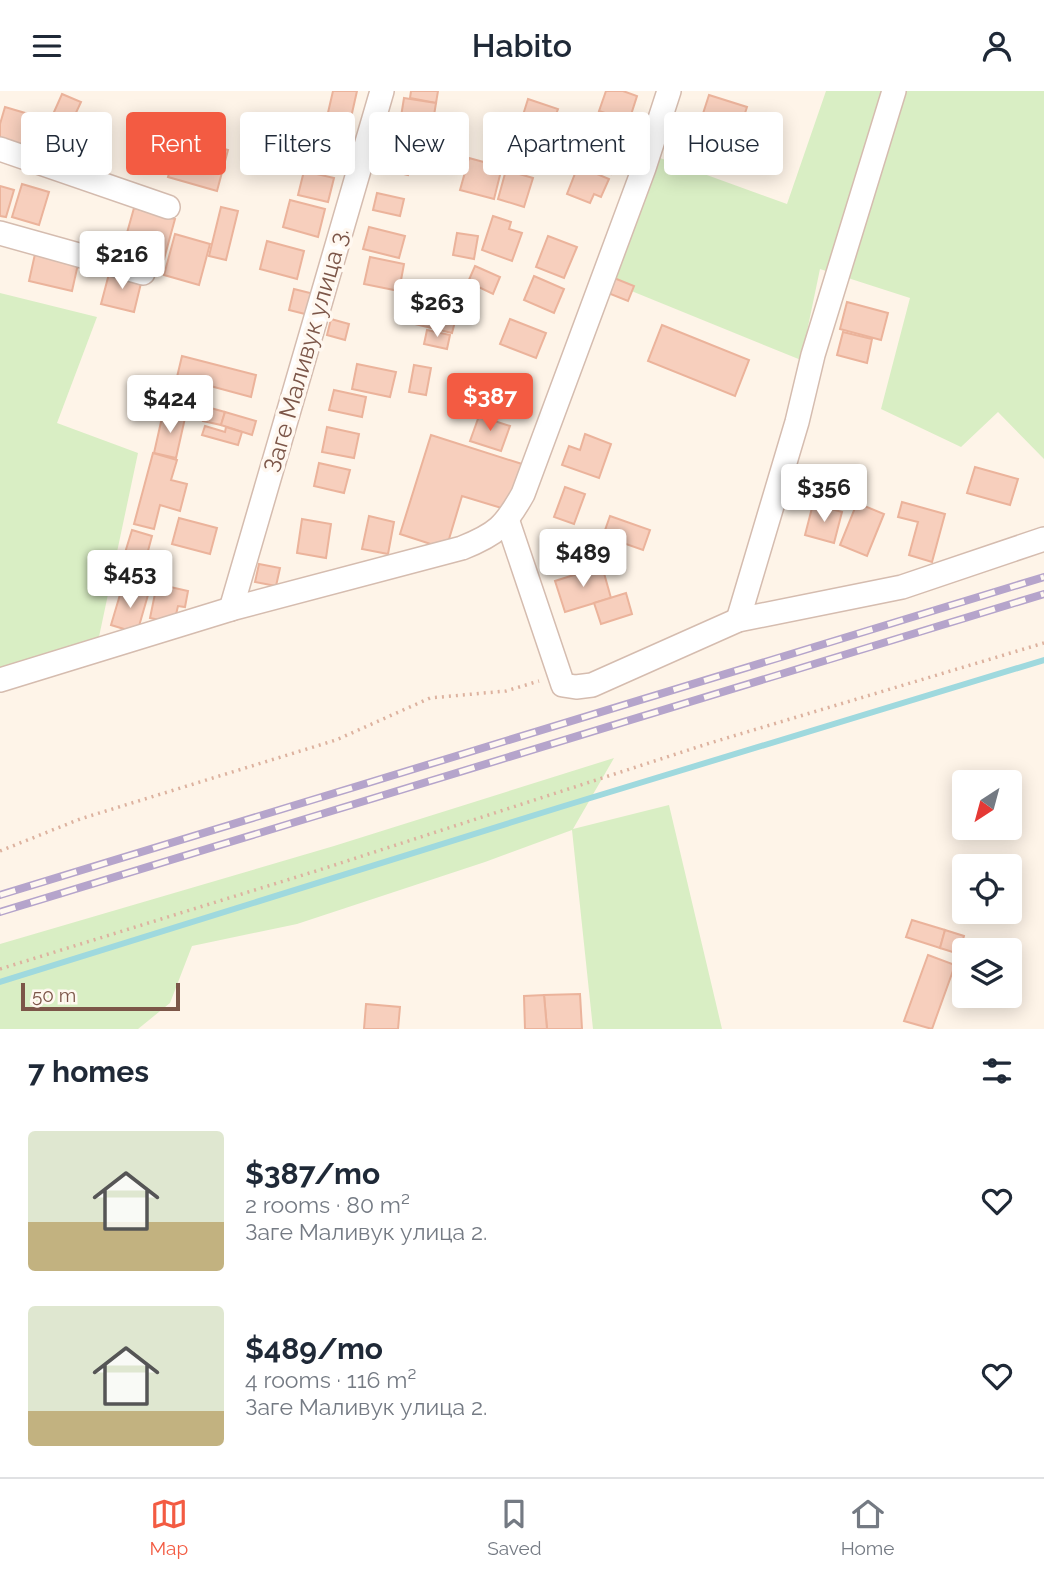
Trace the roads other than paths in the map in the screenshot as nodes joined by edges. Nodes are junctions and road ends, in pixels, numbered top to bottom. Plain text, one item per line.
1 (382, 91) edge
2 (669, 91) edge
3 (894, 91) edge
4 (0, 149) edge
5 (168, 207) dead end
6 (0, 233) edge
7 (143, 272) dead end
8 (508, 521) junction
9 (1044, 539) edge
10 (231, 609) junction
11 (738, 620) junction
12 (0, 680) edge

1 - 10 street, Заге Маливук улица 3.
2 - 8 street
3 - 11 street
4 - 5 street
6 - 7 street
8 - 10 street
8 - 11 street
9 - 11 street
10 - 12 street

